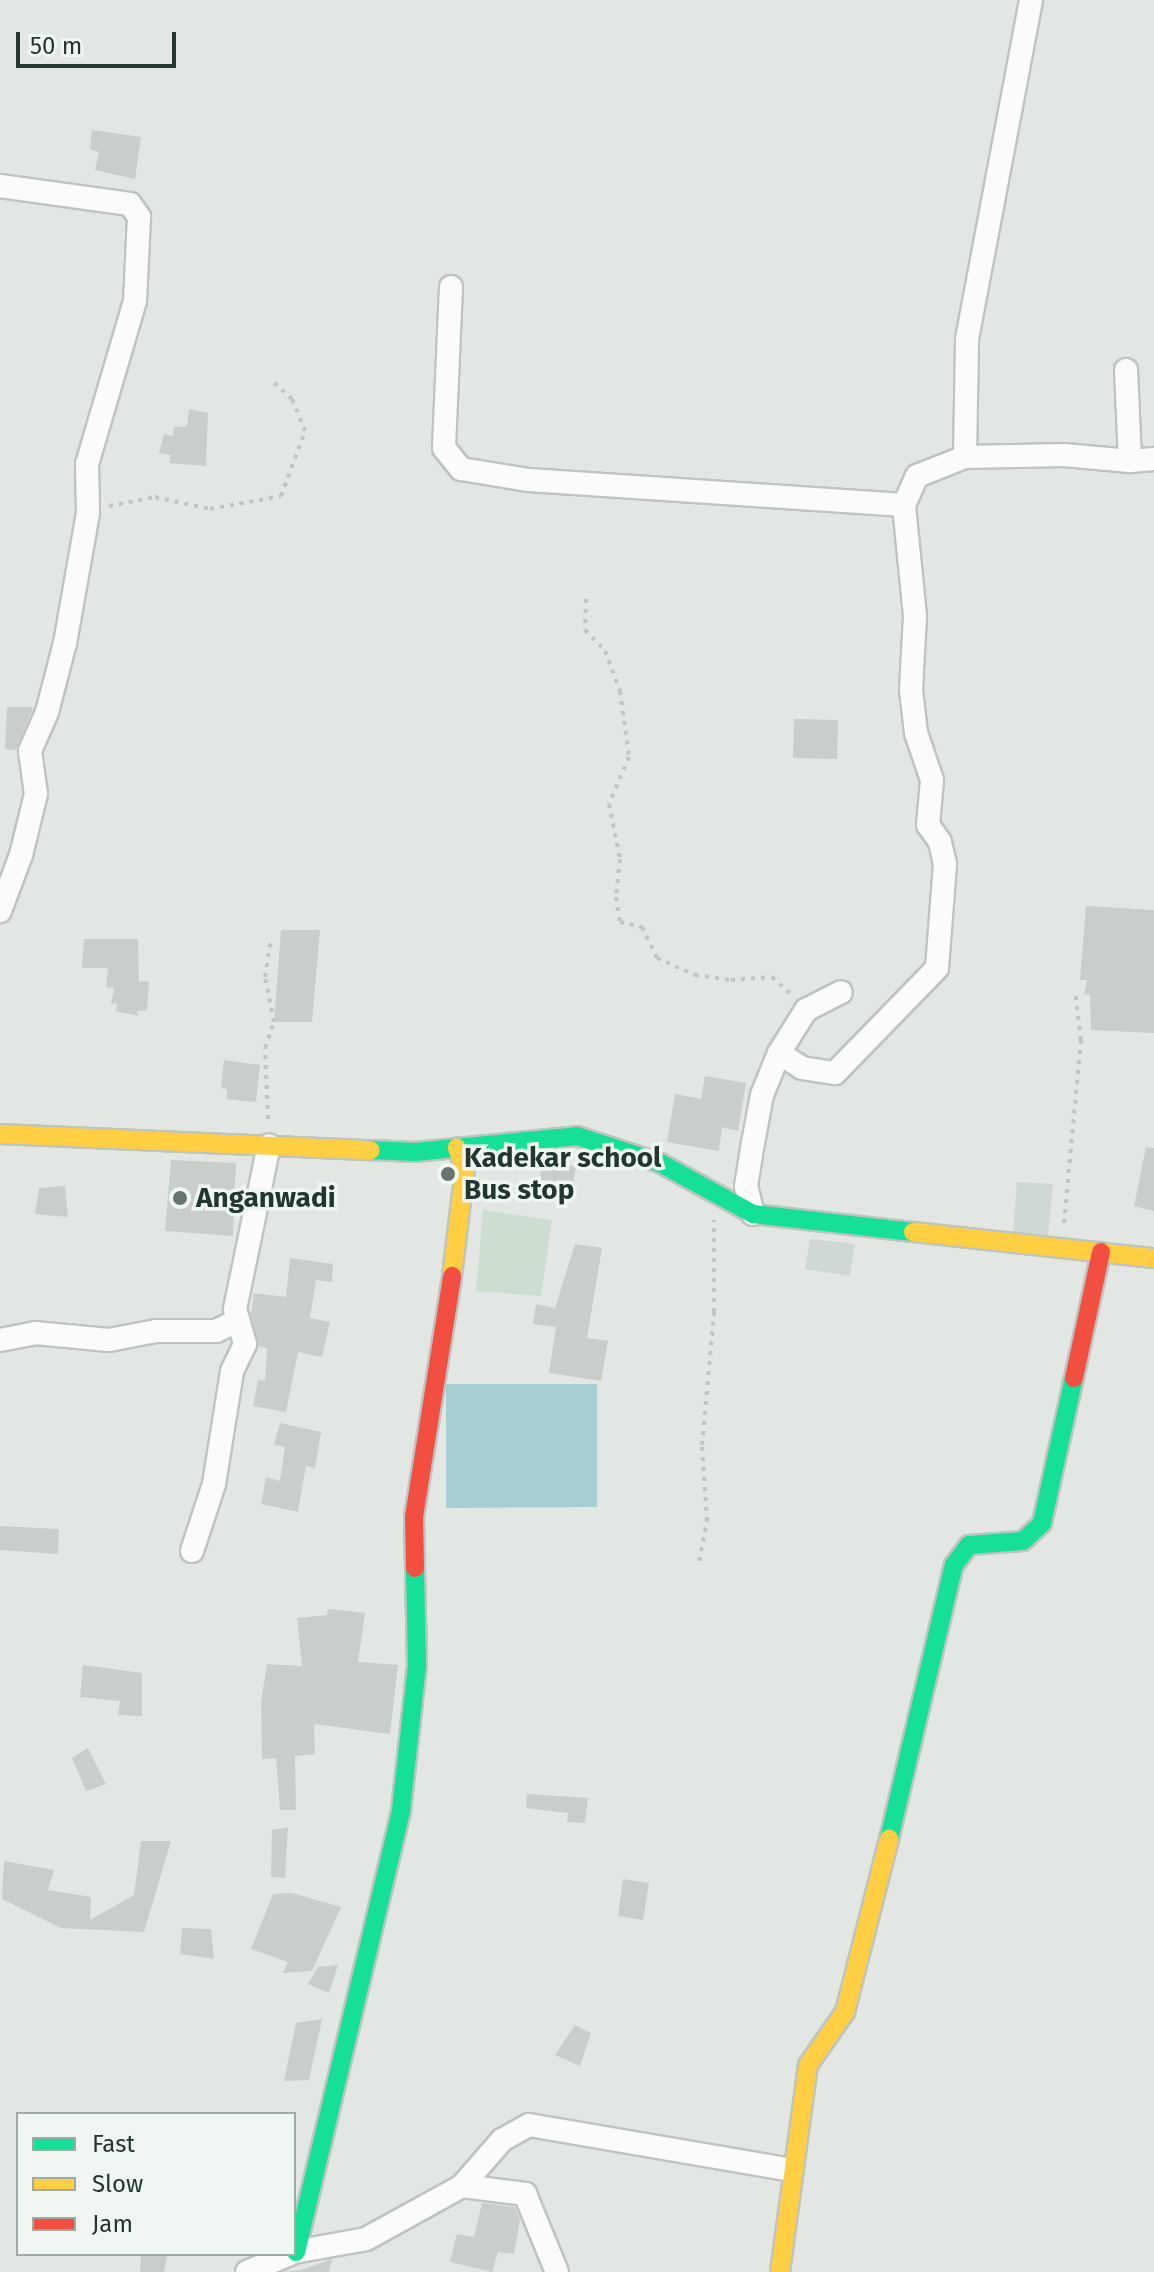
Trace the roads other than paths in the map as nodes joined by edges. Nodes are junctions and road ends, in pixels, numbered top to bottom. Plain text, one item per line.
1 (1031, 0) edge
2 (0, 186) edge
3 (451, 287) dead end
4 (1126, 370) dead end
5 (965, 457) junction
6 (1154, 459) edge
7 (1130, 461) junction
8 (904, 505) junction
9 (0, 911) edge
10 (841, 992) dead end
11 (779, 1053) junction
12 (0, 1134) edge
13 (269, 1145) junction
14 (457, 1148) junction
15 (753, 1214) junction
16 (1101, 1252) junction
17 (1154, 1258) edge
18 (239, 1320) junction
19 (0, 1340) edge
20 (192, 1551) dead end
21 (791, 2170) junction
22 (462, 2186) junction
23 (296, 2241) edge
24 (296, 2252) edge
25 (286, 2256) edge
26 (247, 2272) edge
27 (557, 2272) edge
28 (780, 2272) edge

1 - 5 street
2 - 9 street
3 - 8 street
4 - 7 street
5 - 7 street
5 - 8 street
6 - 7 street
8 - 11 street
10 - 11 street
11 - 15 street
12 - 13 street
13 - 14 street
13 - 18 street
14 - 15 street
14 - 23 street
15 - 16 street
16 - 17 street
16 - 21 street
18 - 19 street
18 - 20 street
21 - 22 street
21 - 28 street
22 - 24 street
22 - 27 street
25 - 26 street

